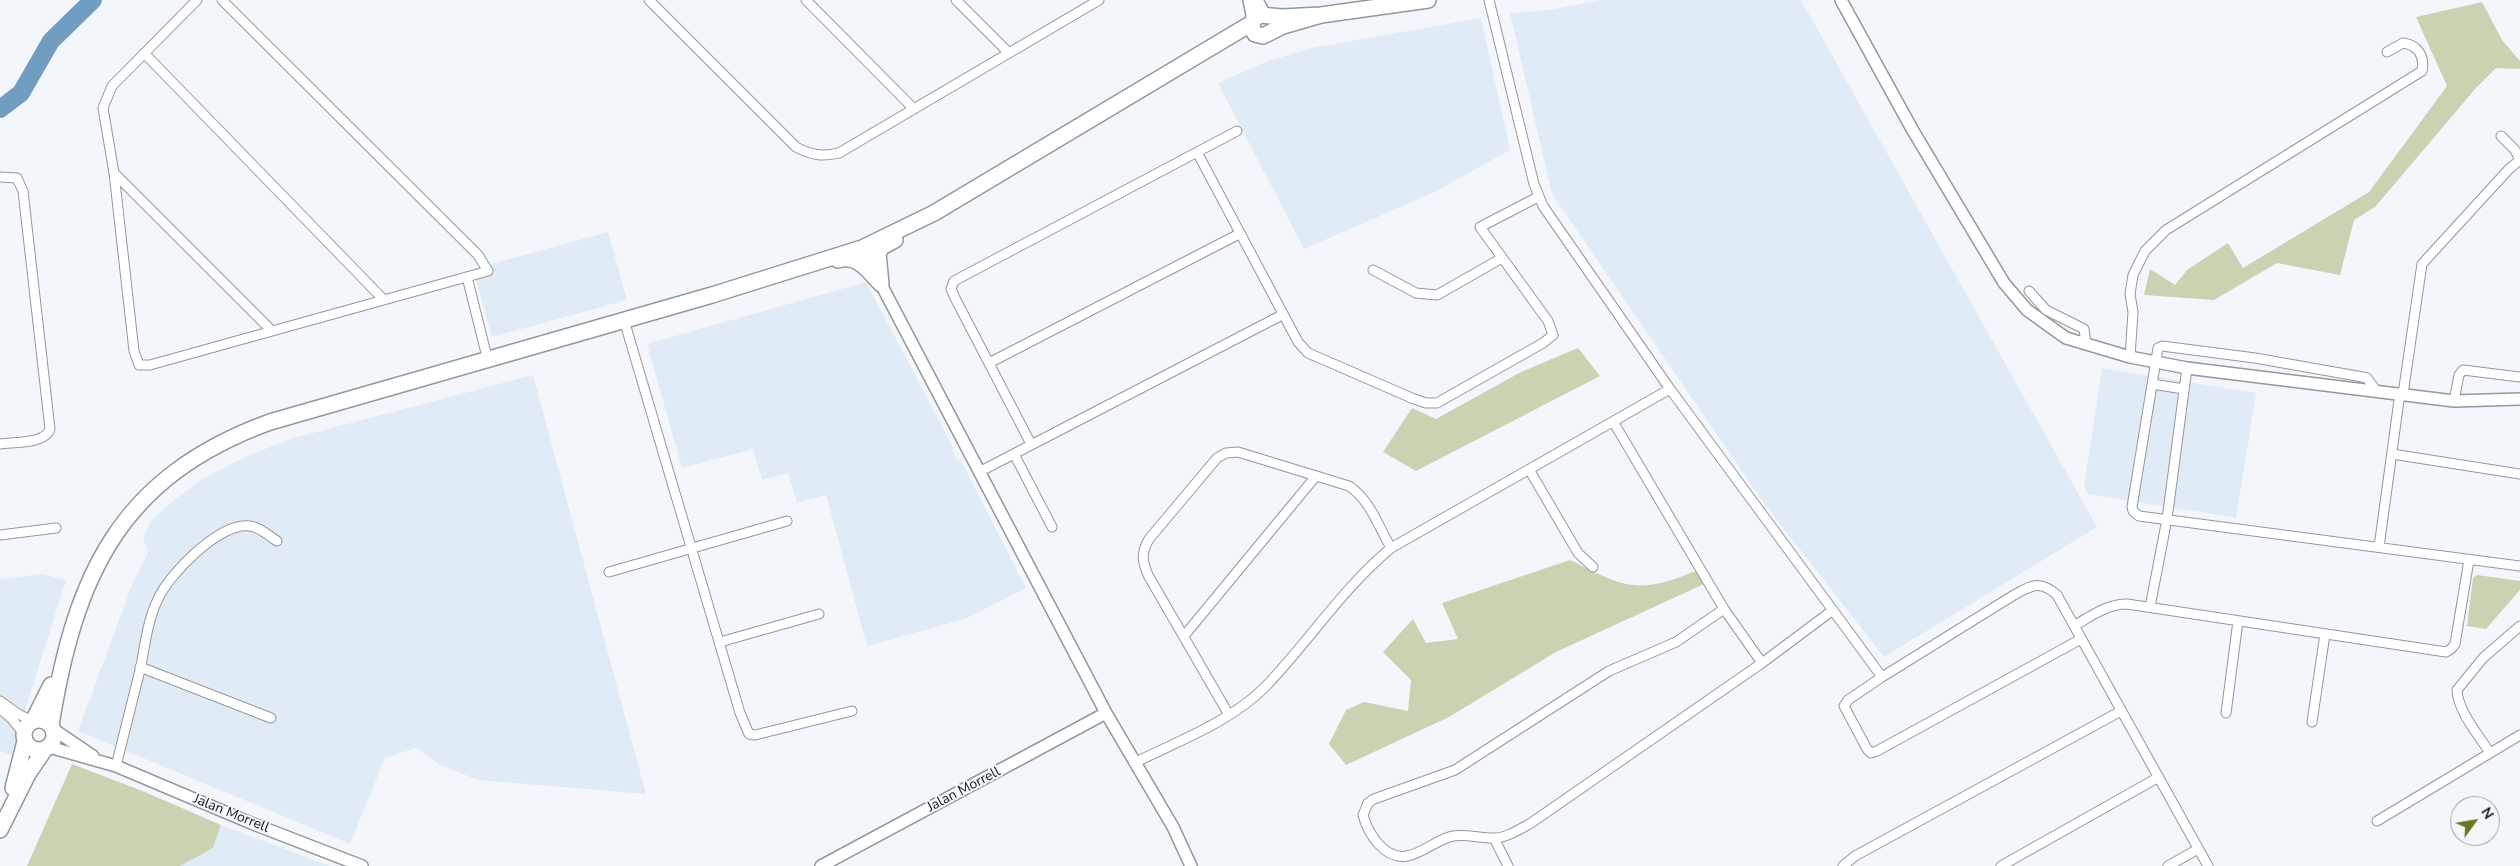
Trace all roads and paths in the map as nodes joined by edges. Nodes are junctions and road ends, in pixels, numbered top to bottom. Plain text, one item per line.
1 (198, 0) edge
2 (222, 0) edge
3 (649, 0) edge
4 (806, 0) edge
5 (956, 0) edge
6 (1099, 0) edge
7 (1250, 0) edge
8 (1257, 0) edge
9 (1428, 0) edge
10 (1490, 0) edge
11 (1841, 0) edge
12 (1261, 23) junction
13 (2387, 52) dead end
14 (144, 53) junction
15 (1009, 53) junction
16 (914, 109) junction
17 (1237, 131) dead end
18 (2501, 136) dead end
19 (1197, 152) junction
20 (2520, 160) edge
21 (114, 173) junction
22 (0, 177) edge
23 (1538, 197) junction
24 (934, 213) junction
25 (1239, 234) junction
26 (862, 248) junction
27 (1502, 258) junction
28 (828, 260) junction
29 (1373, 270) dead end
30 (467, 277) junction
31 (881, 284) junction
32 (2030, 291) dead end
33 (383, 299) junction
34 (1282, 315) junction
35 (624, 320) junction
36 (272, 331) junction
37 (2086, 344) junction
38 (2130, 357) junction
39 (488, 361) junction
40 (2156, 362) junction
41 (989, 363) junction
42 (2187, 368) junction
43 (2520, 377) edge
44 (2152, 384) junction
45 (1670, 389) junction
46 (2184, 389) junction
47 (2375, 389) junction
48 (2402, 394) junction
49 (2520, 399) edge
50 (2454, 401) junction
51 (1614, 423) junction
52 (0, 444) edge
53 (1031, 444) junction
54 (1014, 454) junction
55 (2392, 454) junction
56 (1530, 471) junction
57 (980, 472) junction
58 (2520, 474) edge
59 (1316, 476) junction
60 (2167, 519) junction
61 (787, 521) dead end
62 (1052, 527) dead end
63 (56, 528) dead end
64 (0, 535) edge
65 (276, 541) dead end
66 (2379, 547) junction
67 (1391, 548) junction
68 (691, 549) junction
69 (2469, 560) junction
70 (2520, 566) edge
71 (1592, 567) dead end
72 (609, 572) dead end
73 (2150, 607) junction
74 (1724, 609) junction
75 (1833, 610) junction
76 (819, 614) dead end
77 (2238, 621) junction
78 (2074, 626) junction
79 (2520, 626) edge
80 (2325, 634) junction
81 (1184, 636) junction
82 (2081, 640) junction
83 (720, 642) junction
84 (62, 660) junction
85 (1762, 662) junction
86 (140, 667) junction
87 (1882, 677) junction
88 (0, 701) edge
89 (0, 709) edge
90 (852, 711) dead end
91 (2121, 711) junction
92 (1106, 713) junction
93 (2226, 713) dead end
94 (1229, 715) junction
95 (271, 718) dead end
96 (33, 721) junction
97 (2312, 722) dead end
98 (52, 727) junction
99 (2520, 735) edge
100 (25, 737) junction
101 (47, 748) junction
102 (2490, 753) junction
103 (100, 761) junction
104 (1134, 763) junction
105 (116, 766) junction
106 (2158, 777) junction
107 (2376, 821) dead end
108 (1, 828) edge
109 (1494, 838) junction
110 (2198, 849) junction
111 (362, 866) edge
112 (821, 866) edge
113 (1191, 866) edge
114 (1508, 866) edge
115 (1843, 866) edge
116 (2001, 866) edge
117 (2168, 866) edge
118 (2208, 866) edge

1 - 14 street
2 - 30 street
3 - 16 street
4 - 16 street
5 - 15 street
6 - 15 street
7 - 12 street
8 - 12 street
9 - 12 main road
10 - 23 street
11 - 37 street
12 - 24 main road
13 - 38 street
14 - 21 street
14 - 33 street
15 - 16 street
17 - 19 street
18 - 20 street
19 - 25 street
19 - 41 street
20 - 48 street
21 - 36 street
21 - 36 street
22 - 52 street
23 - 27 street
23 - 45 street
24 - 26 main road
24 - 31 main road
25 - 34 street
25 - 41 street
26 - 28 main road
26 - 31 street
27 - 29 street
27 - 34 street
28 - 31 main road
28 - 35 main road
30 - 33 street
30 - 39 street
31 - 57 street
32 - 37 street
33 - 36 street
34 - 53 street
35 - 39 main road
35 - 68 street
37 - 38 street
38 - 40 street
39 - 84 main road
40 - 42 street
40 - 44 street
40 - 47 street
41 - 53 street
42 - 46 street
42 - 47 street
43 - 50 street
44 - 46 street
44 - 60 street
45 - 51 street
45 - 75 street
46 - 60 street
47 - 48 street
48 - 50 street
48 - 55 street
49 - 50 street
51 - 56 street
51 - 74 street
53 - 54 street
54 - 57 street
54 - 62 street
55 - 58 street
55 - 66 street
56 - 67 street
56 - 71 street
57 - 92 street
59 - 67 street
59 - 81 street
59 - 81 street
60 - 66 street
60 - 73 street
61 - 68 street
63 - 64 street
65 - 86 street
66 - 69 street
67 - 94 street
68 - 72 street
68 - 83 street
69 - 70 street
69 - 80 street
73 - 77 street
73 - 78 street
74 - 85 street
74 - 109 street
75 - 85 street
75 - 87 street
76 - 83 street
77 - 80 street
77 - 93 street
78 - 82 street
78 - 87 street
79 - 102 street
80 - 97 street
81 - 94 street
82 - 87 street
82 - 91 street
83 - 90 street
84 - 96 main road
84 - 98 main road
85 - 109 street
86 - 95 street
86 - 105 street
88 - 96 street
89 - 100 street
91 - 106 street
91 - 115 street
92 - 104 street
92 - 112 street, Jalan Morrell
94 - 104 street
96 - 98 main road
96 - 100 main road
98 - 101 main road
98 - 103 street
99 - 102 street
100 - 101 main road
100 - 108 main road
101 - 103 street
101 - 108 main road
102 - 107 street
103 - 105 street, Jalan Morrell
104 - 113 street
105 - 111 street, Jalan Morrell
106 - 110 street
106 - 116 street
109 - 114 street
110 - 117 street
110 - 118 street

